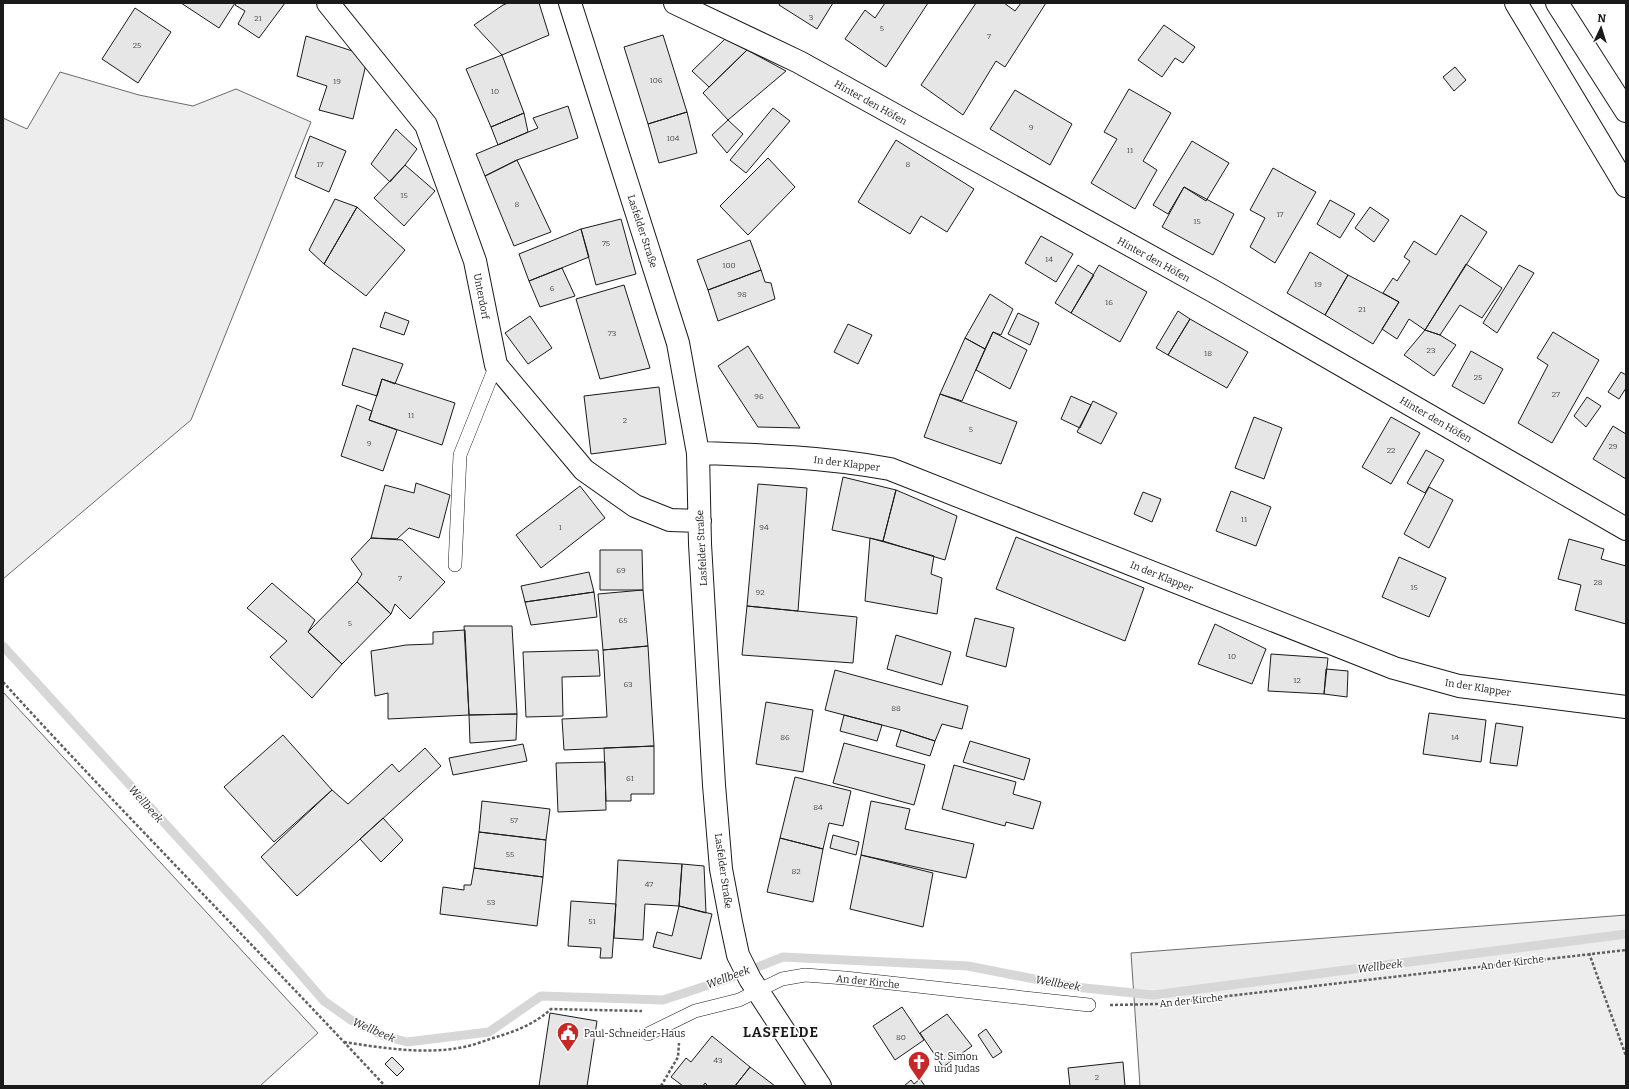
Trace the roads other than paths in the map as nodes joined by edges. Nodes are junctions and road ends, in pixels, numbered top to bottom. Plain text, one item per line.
1 (328, 3) edge
2 (570, 3) edge
3 (675, 3) edge
4 (1516, 3) edge
5 (1557, 3) edge
6 (1626, 111) edge
7 (1626, 186) edge
8 (496, 365) junction
9 (698, 453) junction
10 (700, 521) junction
11 (1626, 529) edge
12 (455, 565) dead end
13 (1626, 707) edge
14 (753, 985) junction
15 (1089, 1005) road end
16 (648, 1034) dead end
17 (820, 1086) edge

1 - 8 main road, Unterdorf
2 - 9 main road, Lasfelder Straße
3 - 11 main road, Hinter den Höfen
4 - 7 main road
5 - 6 main road
8 - 10 main road, Unterdorf
8 - 12 lane
9 - 10 main road, Lasfelder Straße
9 - 13 main road, In der Klapper
10 - 14 main road, Lasfelder Straße
14 - 15 lane, An der Kirche
14 - 16 lane, An der Kirche
14 - 17 main road, Lasfelder Straße

